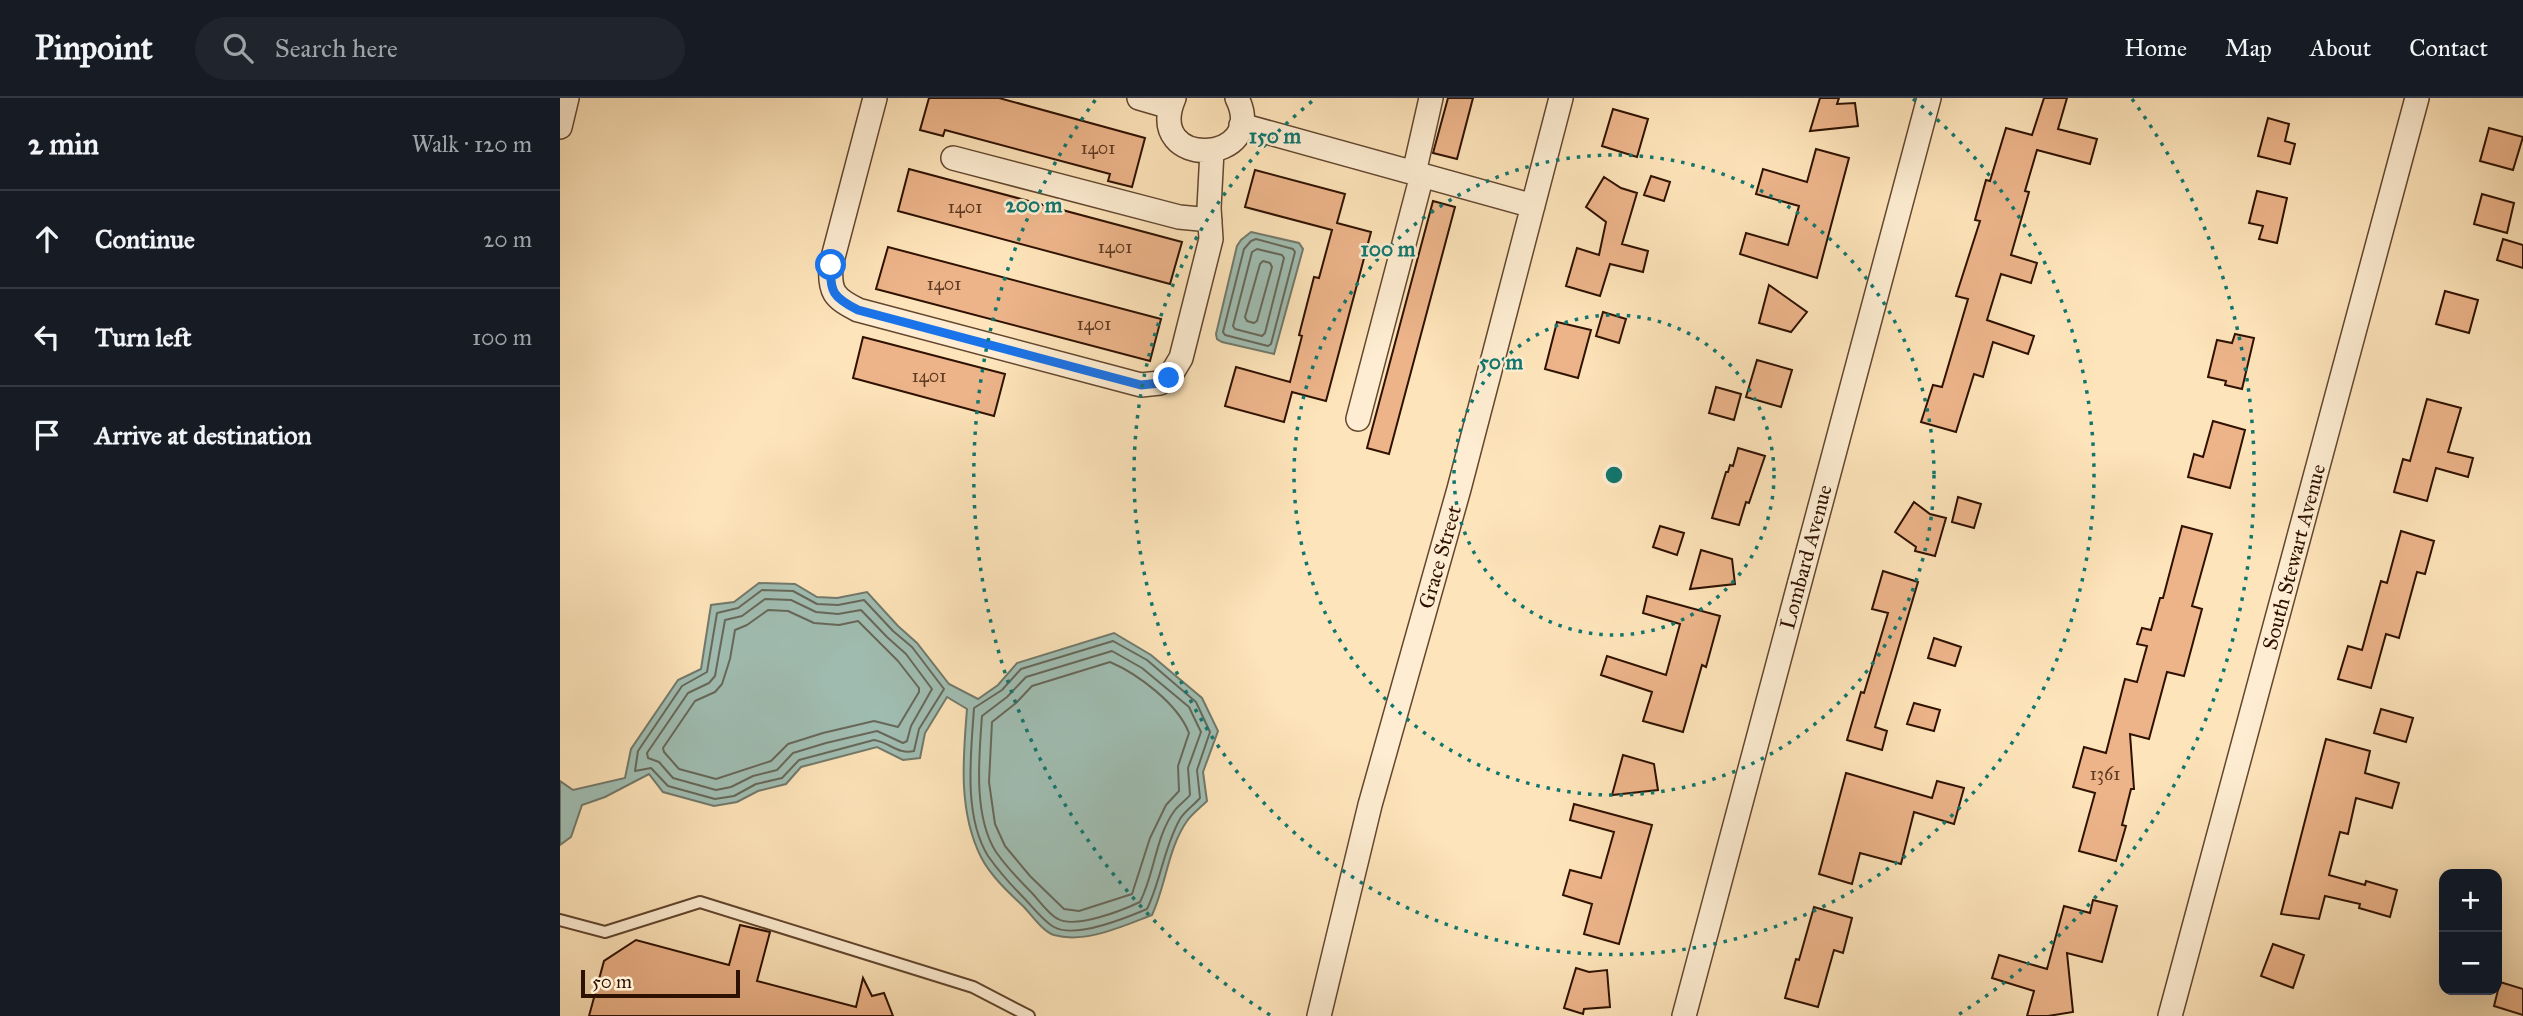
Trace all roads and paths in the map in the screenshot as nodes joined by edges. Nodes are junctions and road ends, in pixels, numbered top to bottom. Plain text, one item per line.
1 (567, 98) edge
2 (875, 98) edge
3 (1139, 98) edge
4 (1237, 98) edge
5 (1431, 98) edge
6 (1561, 98) edge
7 (1929, 98) edge
8 (2417, 98) edge
9 (1172, 102) edge
10 (1241, 125) junction
11 (560, 127) edge
12 (1212, 151) junction
13 (953, 158) dead end
14 (1418, 174) junction
15 (1533, 206) junction
16 (1210, 220) junction
17 (1358, 419) dead end
18 (560, 920) edge
19 (1029, 1016) edge
20 (1319, 1016) edge
21 (1684, 1016) edge
22 (2170, 1016) edge

1 - 11 street
2 - 16 street
3 - 9 street
4 - 10 street
5 - 14 street
6 - 15 street, Grace Street
7 - 21 street, Lombard Avenue
8 - 22 street, South Stewart Avenue
9 - 12 street
10 - 12 street
10 - 14 street
12 - 16 street
13 - 16 street
14 - 15 street
14 - 17 street
15 - 20 street, Grace Street
18 - 19 lane

